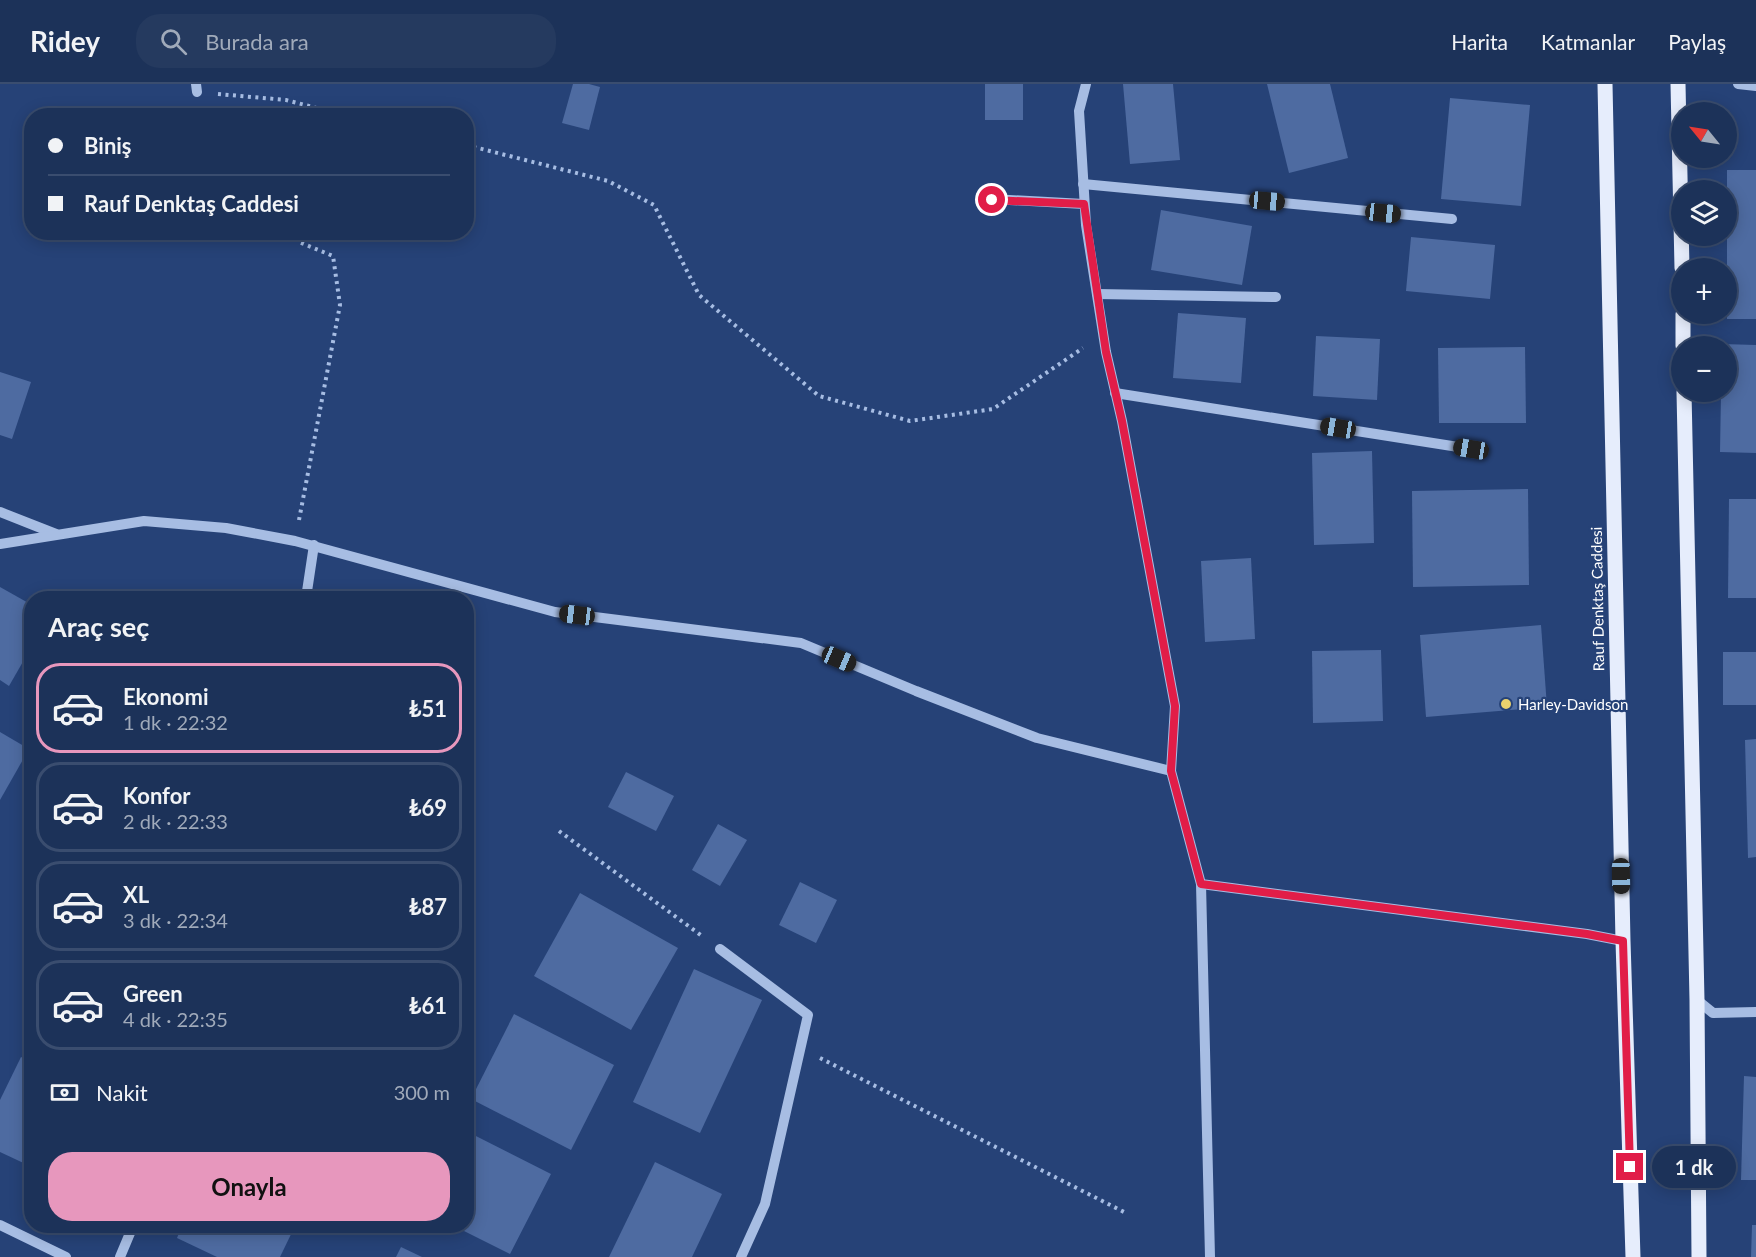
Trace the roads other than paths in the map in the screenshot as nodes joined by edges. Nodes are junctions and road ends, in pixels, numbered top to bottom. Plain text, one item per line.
1 (1086, 84) edge
2 (1605, 84) edge
3 (1678, 84) edge
4 (1738, 84) edge
5 (1756, 86) edge
6 (1083, 184) junction
7 (992, 200) dead end
8 (1084, 204) junction
9 (1452, 219) dead end
10 (1682, 258) edge
11 (1097, 294) junction
12 (1276, 297) dead end
13 (1115, 393) junction
14 (1684, 402) edge
15 (1471, 449) dead end
16 (0, 513) edge
17 (57, 534) junction
18 (0, 544) edge
19 (314, 545) junction
20 (307, 591) edge
21 (1171, 771) junction
22 (1201, 884) junction
23 (1623, 941) junction
24 (720, 949) road end
25 (1697, 1000) junction
26 (1756, 1012) edge
27 (0, 1225) edge
28 (130, 1233) edge
29 (66, 1257) edge
30 (120, 1257) edge
31 (741, 1257) edge
32 (1210, 1257) edge
33 (1633, 1257) edge
34 (1699, 1257) edge

1 - 6 street
2 - 23 main road, Rauf Denktaş Caddesi
3 - 10 main road
4 - 5 street
6 - 8 street
6 - 9 street
7 - 8 street
8 - 11 street
11 - 12 street
11 - 13 street
13 - 15 street
13 - 21 street
14 - 25 main road
16 - 17 street
17 - 18 street
17 - 19 street
19 - 20 street
19 - 21 street
21 - 22 street
22 - 23 street
22 - 32 street
23 - 33 main road, Rauf Denktaş Caddesi
24 - 31 street
25 - 26 street
25 - 34 main road
27 - 29 street
28 - 30 street

